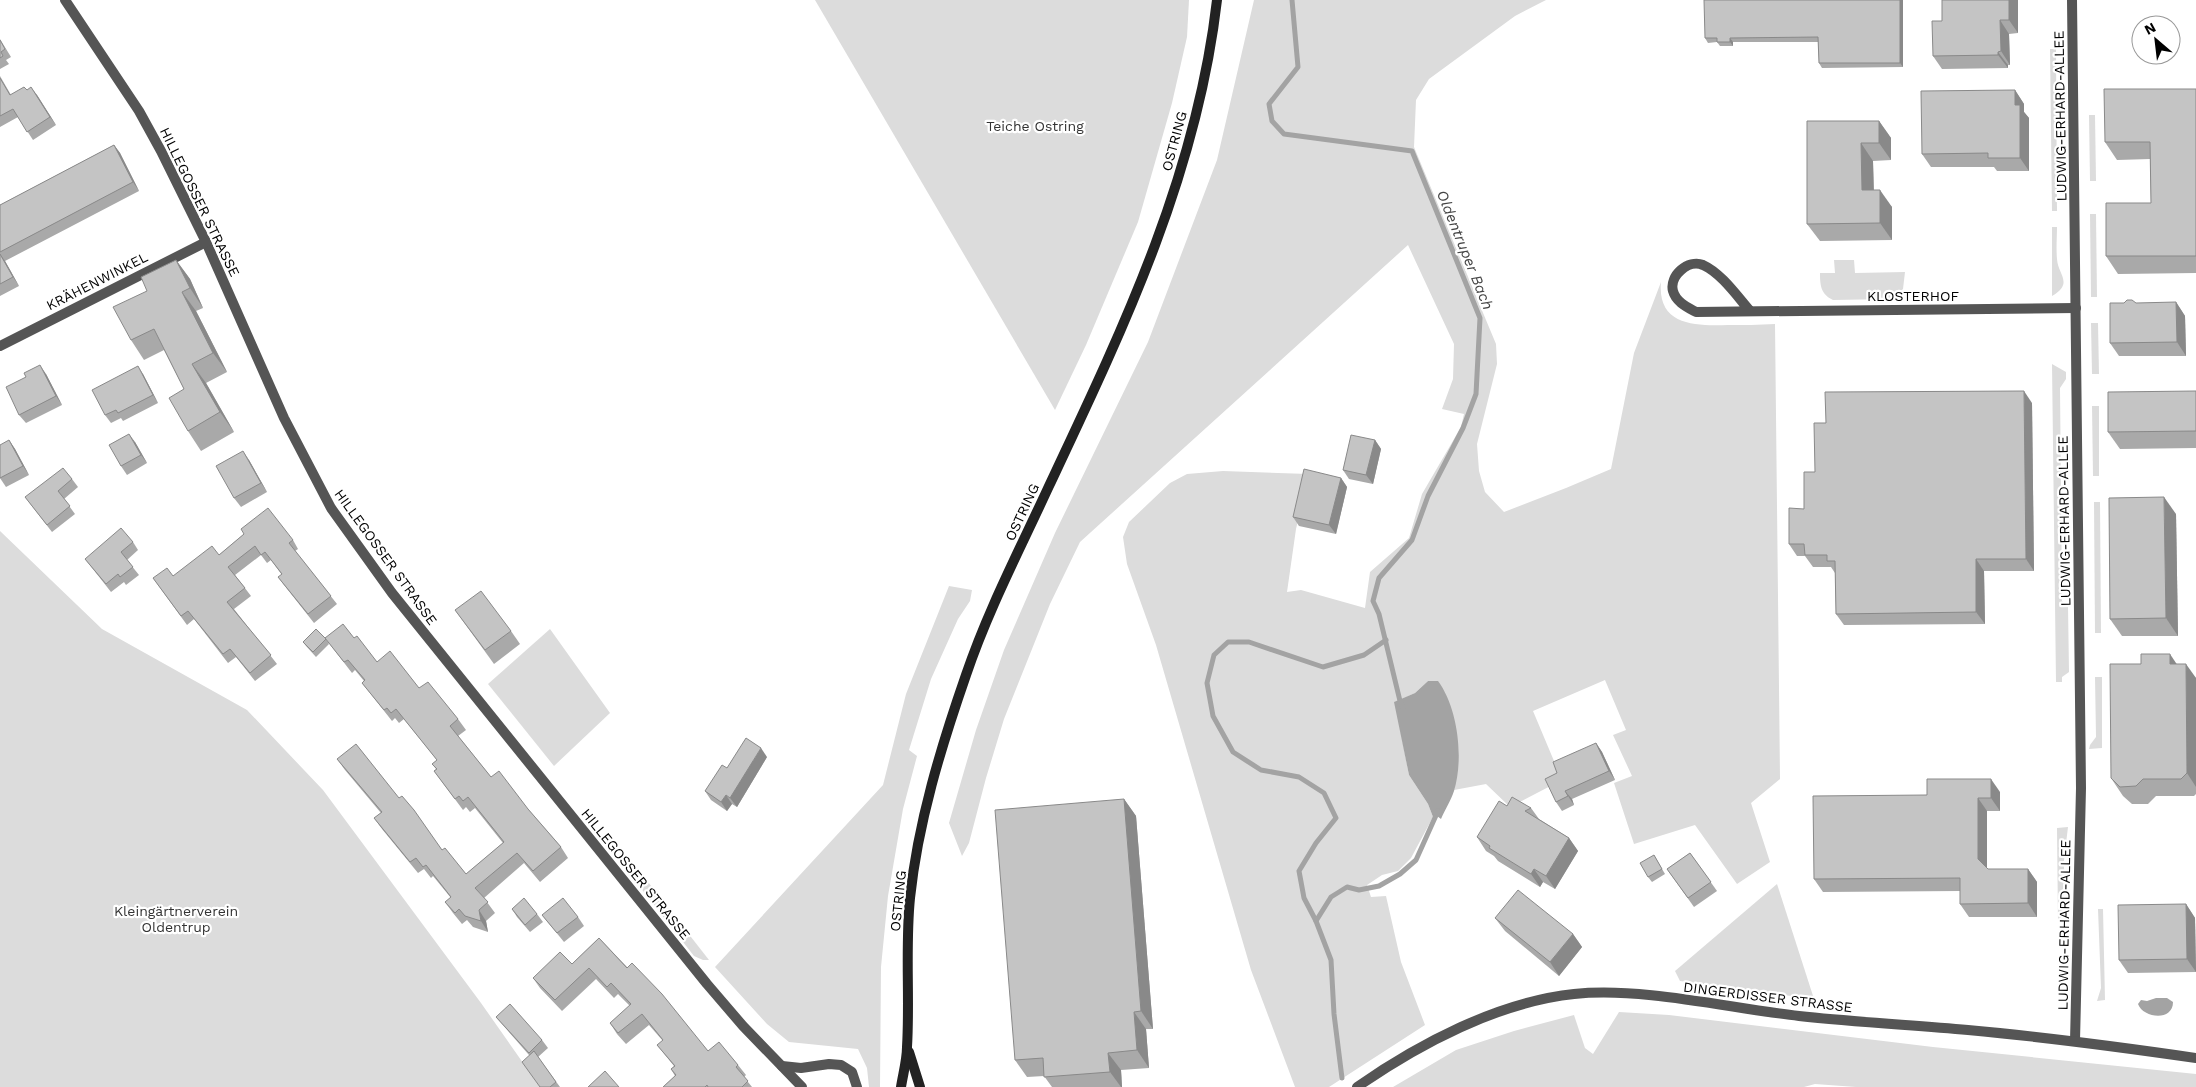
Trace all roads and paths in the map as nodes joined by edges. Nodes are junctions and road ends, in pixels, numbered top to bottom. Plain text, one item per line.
1 (65, 0) edge
2 (1217, 0) edge
3 (2072, 0) edge
4 (206, 242) junction
5 (2076, 308) junction
6 (1750, 311) junction
7 (0, 346) edge
8 (2074, 1041) junction
9 (908, 1049) junction
10 (2196, 1058) edge
11 (782, 1066) junction
12 (802, 1087) edge
13 (857, 1087) edge
14 (901, 1087) edge
15 (920, 1087) edge
16 (1356, 1087) edge

1 - 4 street, HILLEGOSSER STRASSE
2 - 9 main road, OSTRING
3 - 5 street, LUDWIG-ERHARD-ALLEE
4 - 7 street, KRÄHENWINKEL
4 - 11 street, HILLEGOSSER STRASSE
5 - 6 street, KLOSTERHOF
5 - 8 street, LUDWIG-ERHARD-ALLEE
6 - 6 street, KLOSTERHOF
8 - 10 street, DINGERDISSER STRASSE
8 - 16 street, DINGERDISSER STRASSE
9 - 14 main road, OSTRING
9 - 15 main road, OSTRING
11 - 12 street, HILLEGOSSER STRASSE
11 - 13 street

